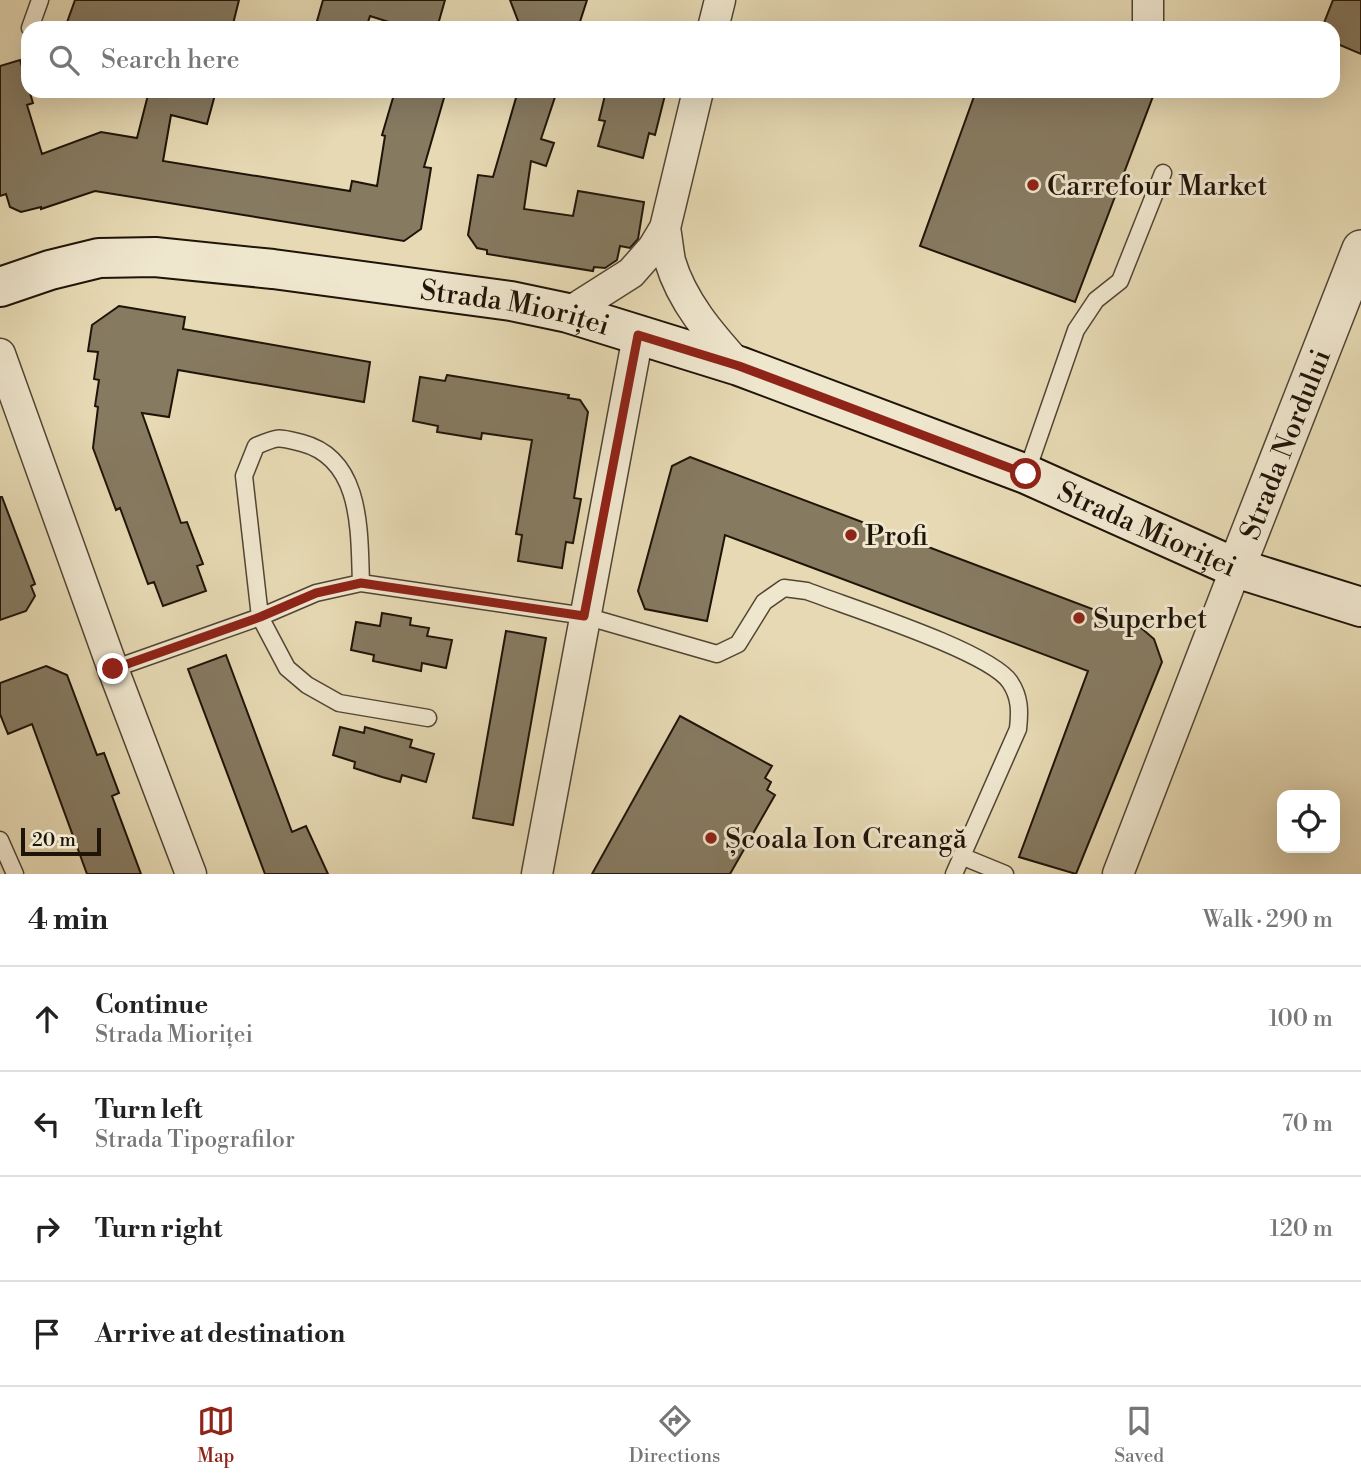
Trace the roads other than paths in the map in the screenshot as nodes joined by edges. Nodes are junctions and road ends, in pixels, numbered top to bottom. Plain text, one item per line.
1 (40, 0) edge
2 (720, 0) edge
3 (1148, 0) edge
4 (32, 21) edge
5 (715, 21) edge
6 (1148, 21) edge
7 (696, 98) edge
8 (1163, 173) dead end
9 (665, 228) junction
10 (1361, 249) edge
11 (0, 287) edge
12 (568, 313) junction
13 (638, 335) junction
14 (0, 354) edge
15 (739, 366) junction
16 (1026, 474) junction
17 (1236, 568) junction
18 (361, 583) junction
19 (1361, 607) edge
20 (584, 616) junction
21 (260, 617) junction
22 (113, 669) junction
23 (428, 718) dead end
24 (0, 839) edge
25 (961, 856) junction
26 (15, 874) edge
27 (191, 874) edge
28 (537, 874) edge
29 (954, 874) edge
30 (1005, 874) edge
31 (1118, 874) edge

1 - 4 lane
2 - 5 street
3 - 6 street
7 - 9 street
8 - 16 lane
9 - 12 street
9 - 15 street
10 - 17 street, Strada Nordului
11 - 12 main road, Strada Mioriței
12 - 13 main road, Strada Mioriței
13 - 15 main road, Strada Mioriței
13 - 20 street
14 - 22 street
15 - 16 main road, Strada Mioriței
16 - 17 main road, Strada Mioriței
17 - 19 main road, Strada Mioriței
17 - 31 street, Strada Nordului
18 - 20 lane
18 - 21 lane
18 - 21 lane
20 - 25 lane
20 - 28 street
21 - 22 lane
21 - 23 lane
22 - 27 street
24 - 26 lane
25 - 29 lane
25 - 30 lane

